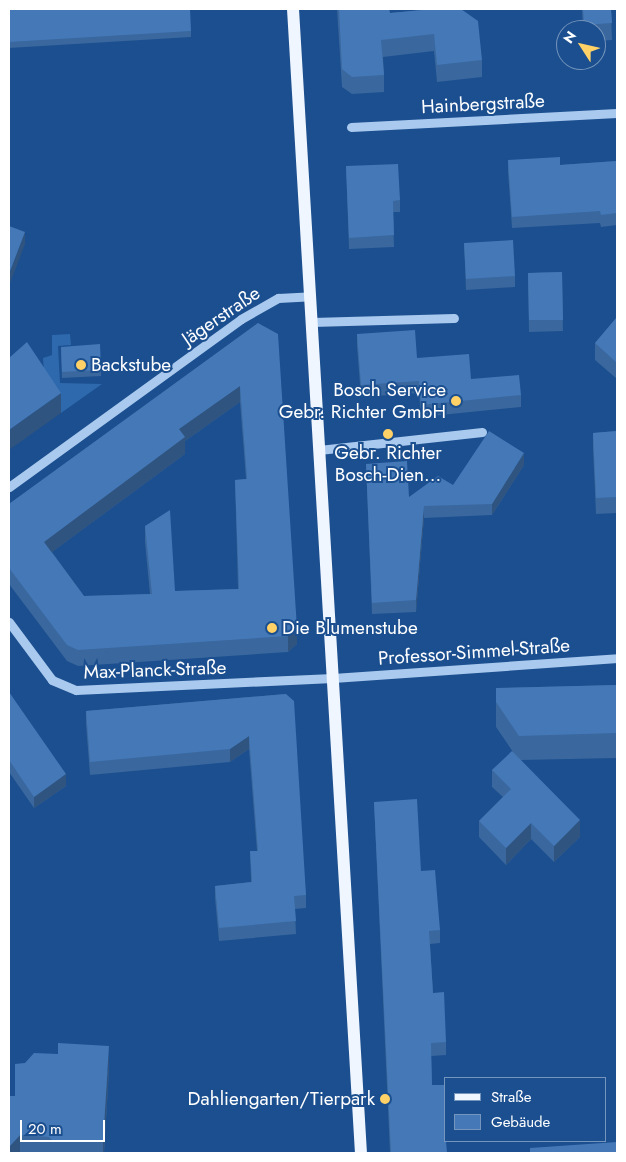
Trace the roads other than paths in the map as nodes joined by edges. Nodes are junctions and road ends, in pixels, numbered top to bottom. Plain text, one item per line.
1 (294, 9) edge
2 (617, 113) edge
3 (352, 127) dead end
4 (311, 296) junction
5 (454, 318) dead end
6 (312, 322) junction
7 (482, 432) dead end
8 (319, 450) junction
9 (9, 487) edge
10 (9, 622) edge
11 (617, 658) edge
12 (333, 678) junction
13 (361, 1153) edge

1 - 4 main road
2 - 3 street, Hainbergstraße
4 - 6 main road
4 - 9 street, Jägerstraße
5 - 6 street
6 - 8 main road
7 - 8 street
8 - 12 main road
10 - 12 street, Max-Planck-Straße
11 - 12 street, Professor-Simmel-Straße
12 - 13 main road

